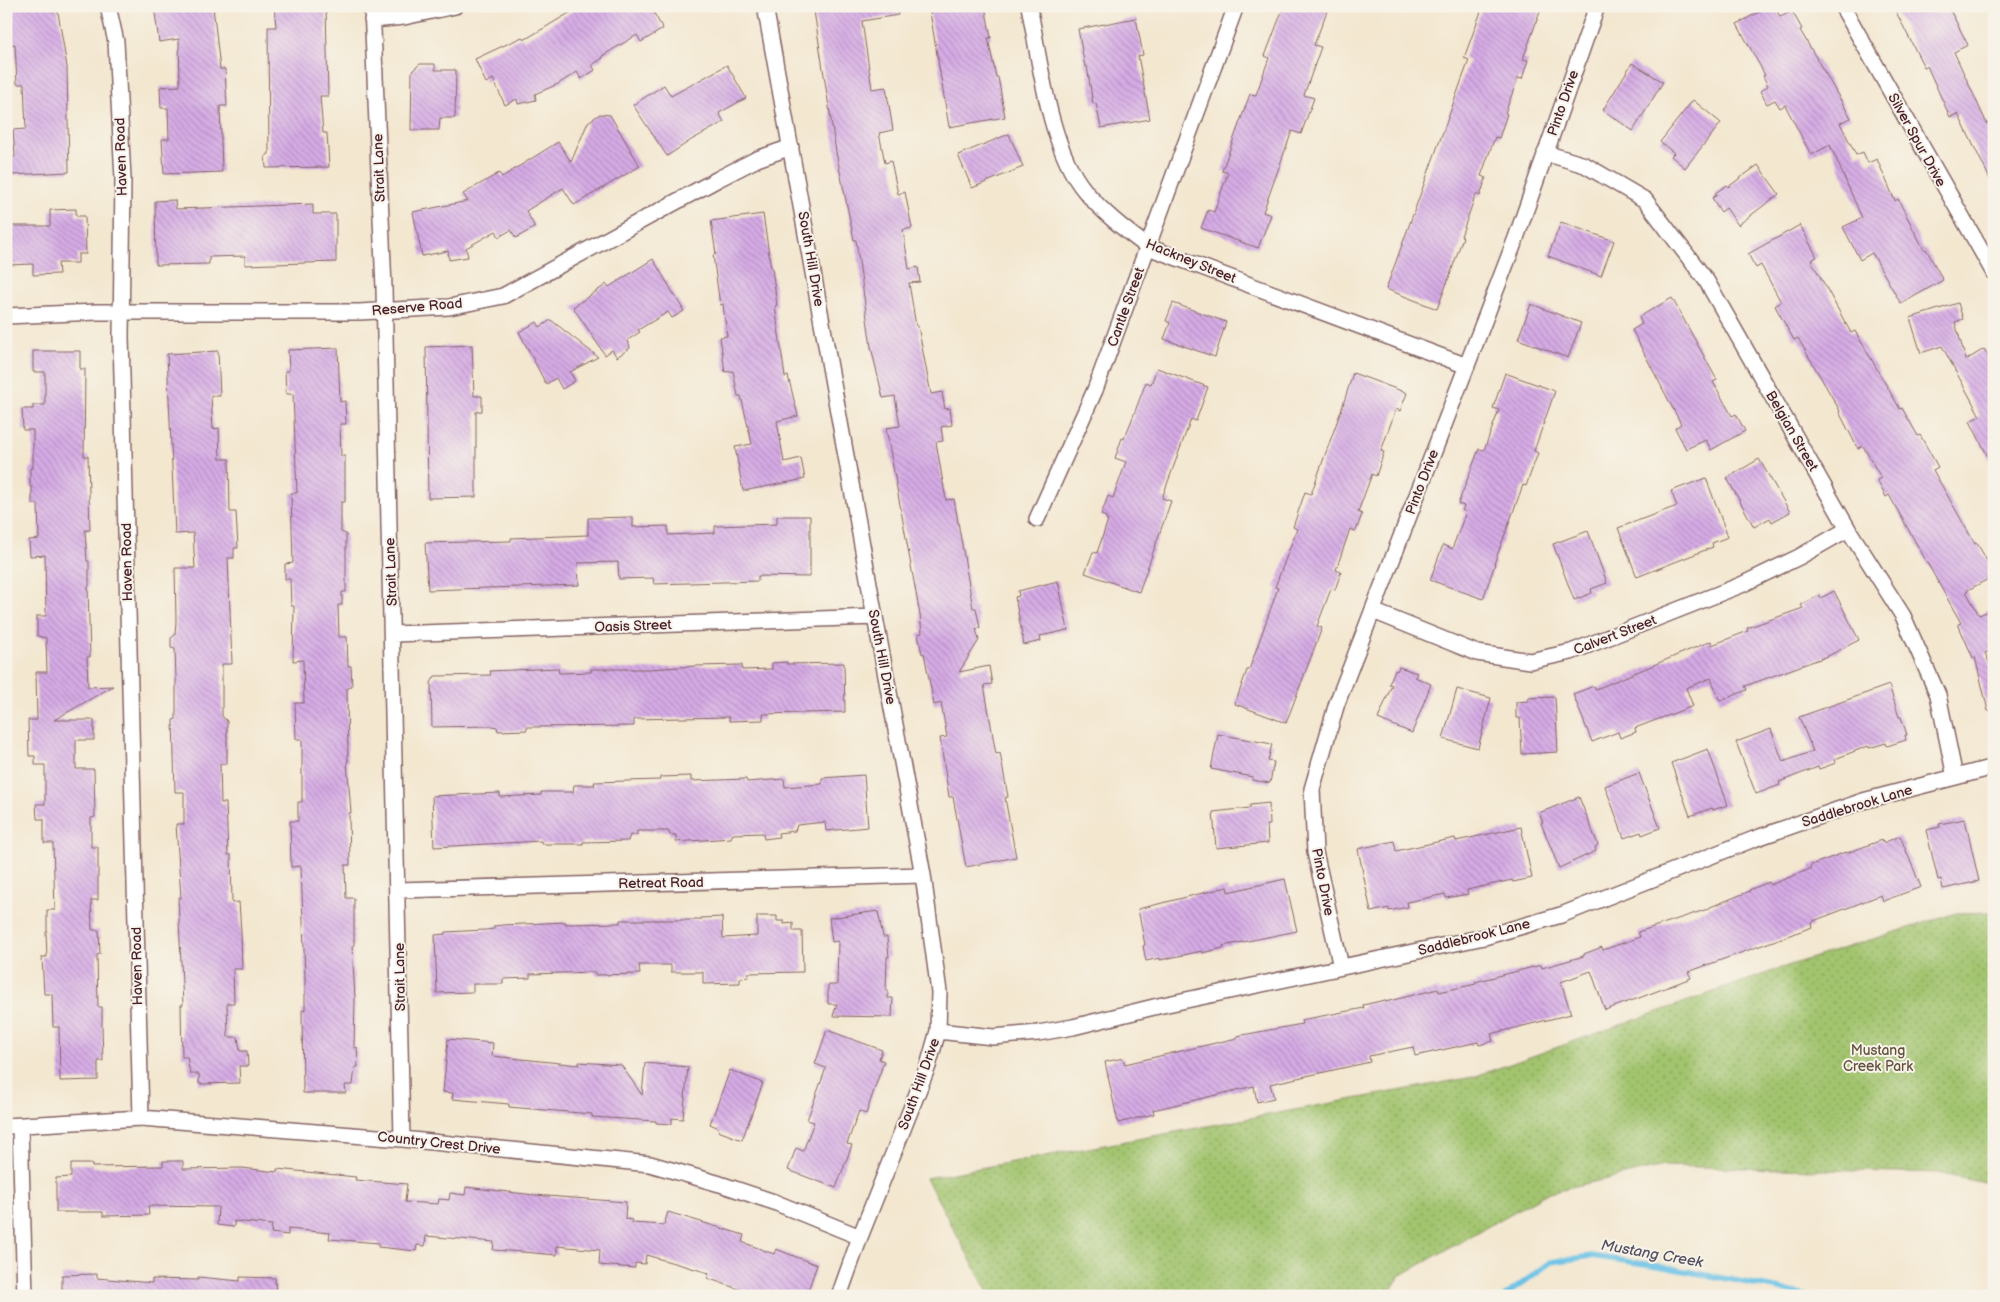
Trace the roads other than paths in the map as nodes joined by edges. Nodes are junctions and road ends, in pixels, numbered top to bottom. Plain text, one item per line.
1 (108, 6) edge
2 (455, 6) edge
3 (765, 6) edge
4 (1030, 6) edge
5 (1236, 6) edge
6 (1597, 6) edge
7 (1842, 6) edge
8 (372, 13) edge
9 (791, 147) junction
10 (1545, 153) junction
11 (1148, 247) junction
12 (1994, 273) edge
13 (383, 311) junction
14 (122, 312) junction
15 (6, 316) edge
16 (1467, 366) junction
17 (1037, 519) dead end
18 (1848, 529) junction
19 (1372, 611) junction
20 (874, 617) junction
21 (392, 634) junction
22 (1994, 766) edge
23 (1955, 777) junction
24 (923, 875) junction
25 (398, 890) junction
26 (1341, 968) junction
27 (938, 1031) junction
28 (141, 1118) junction
29 (13, 1126) edge
30 (402, 1139) junction
31 (860, 1237) junction
32 (25, 1296) edge
33 (839, 1296) edge

1 - 14 street, Haven Road
2 - 8 street
3 - 9 street, South Hill Drive
4 - 11 street, Hackney Street
5 - 11 street, Cantle Street
6 - 10 street, Pinto Drive
7 - 12 street, Silver Spur Drive
8 - 13 street, Strait Lane
9 - 13 street, Reserve Road
9 - 20 street, South Hill Drive
10 - 16 street, Pinto Drive
10 - 18 street, Belgian Street
11 - 16 street, Hackney Street
11 - 17 street, Cantle Street
13 - 14 street, Reserve Road
13 - 21 street, Strait Lane
14 - 15 street, Reserve Road
14 - 28 street, Haven Road
16 - 19 street, Pinto Drive
18 - 19 street, Calvert Street
18 - 23 street, Belgian Street
19 - 26 street, Pinto Drive
20 - 21 street, Oasis Street
20 - 24 street, South Hill Drive
21 - 25 street, Strait Lane
22 - 23 street, Saddlebrook Lane
23 - 26 street, Saddlebrook Lane
24 - 25 street, Retreat Road
24 - 27 street, South Hill Drive
25 - 30 street, Strait Lane
26 - 27 street, Saddlebrook Lane
27 - 31 street, South Hill Drive
28 - 29 street, Country Crest Drive
28 - 30 street, Country Crest Drive
29 - 32 street
30 - 31 street, Country Crest Drive
31 - 33 street, South Hill Drive

